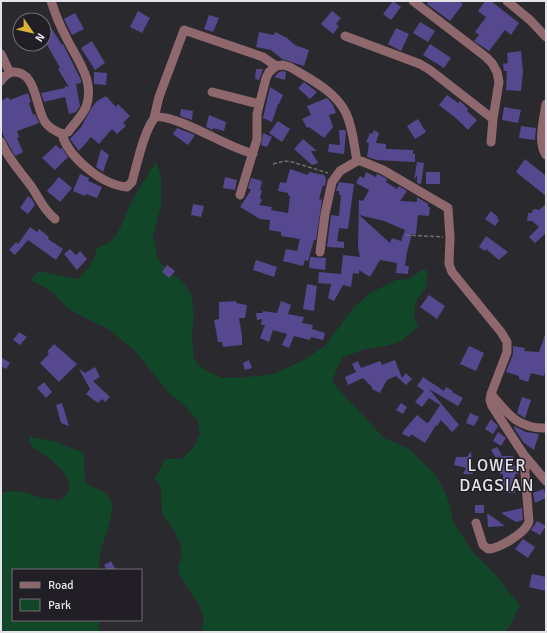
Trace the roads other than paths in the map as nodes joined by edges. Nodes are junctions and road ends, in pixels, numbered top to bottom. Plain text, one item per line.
1 (51, 1) edge
2 (413, 1) edge
3 (506, 1) edge
4 (345, 36) dead end
5 (546, 37) edge
6 (1, 54) edge
7 (276, 66) junction
8 (10, 73) junction
9 (1, 81) edge
10 (212, 92) dead end
11 (259, 104) junction
12 (546, 104) edge
13 (154, 118) junction
14 (493, 119) junction
15 (62, 134) junction
16 (1, 142) edge
17 (491, 142) dead end
18 (253, 154) junction
19 (546, 155) edge
20 (356, 162) junction
21 (240, 195) dead end
22 (55, 219) dead end
23 (320, 252) dead end
24 (491, 394) junction
25 (546, 428) edge
26 (524, 455) junction
27 (546, 481) edge
28 (476, 523) dead end

1 - 15 street
2 - 14 street
3 - 5 street
4 - 14 street
6 - 8 street
7 - 11 street
7 - 13 street
7 - 20 street
8 - 9 street
8 - 15 street
10 - 11 street
11 - 18 street
12 - 19 street
13 - 15 street
13 - 18 street
14 - 17 street
16 - 22 street
18 - 21 street
20 - 23 street
20 - 24 street
24 - 25 street
24 - 26 street
26 - 27 street
26 - 28 street

